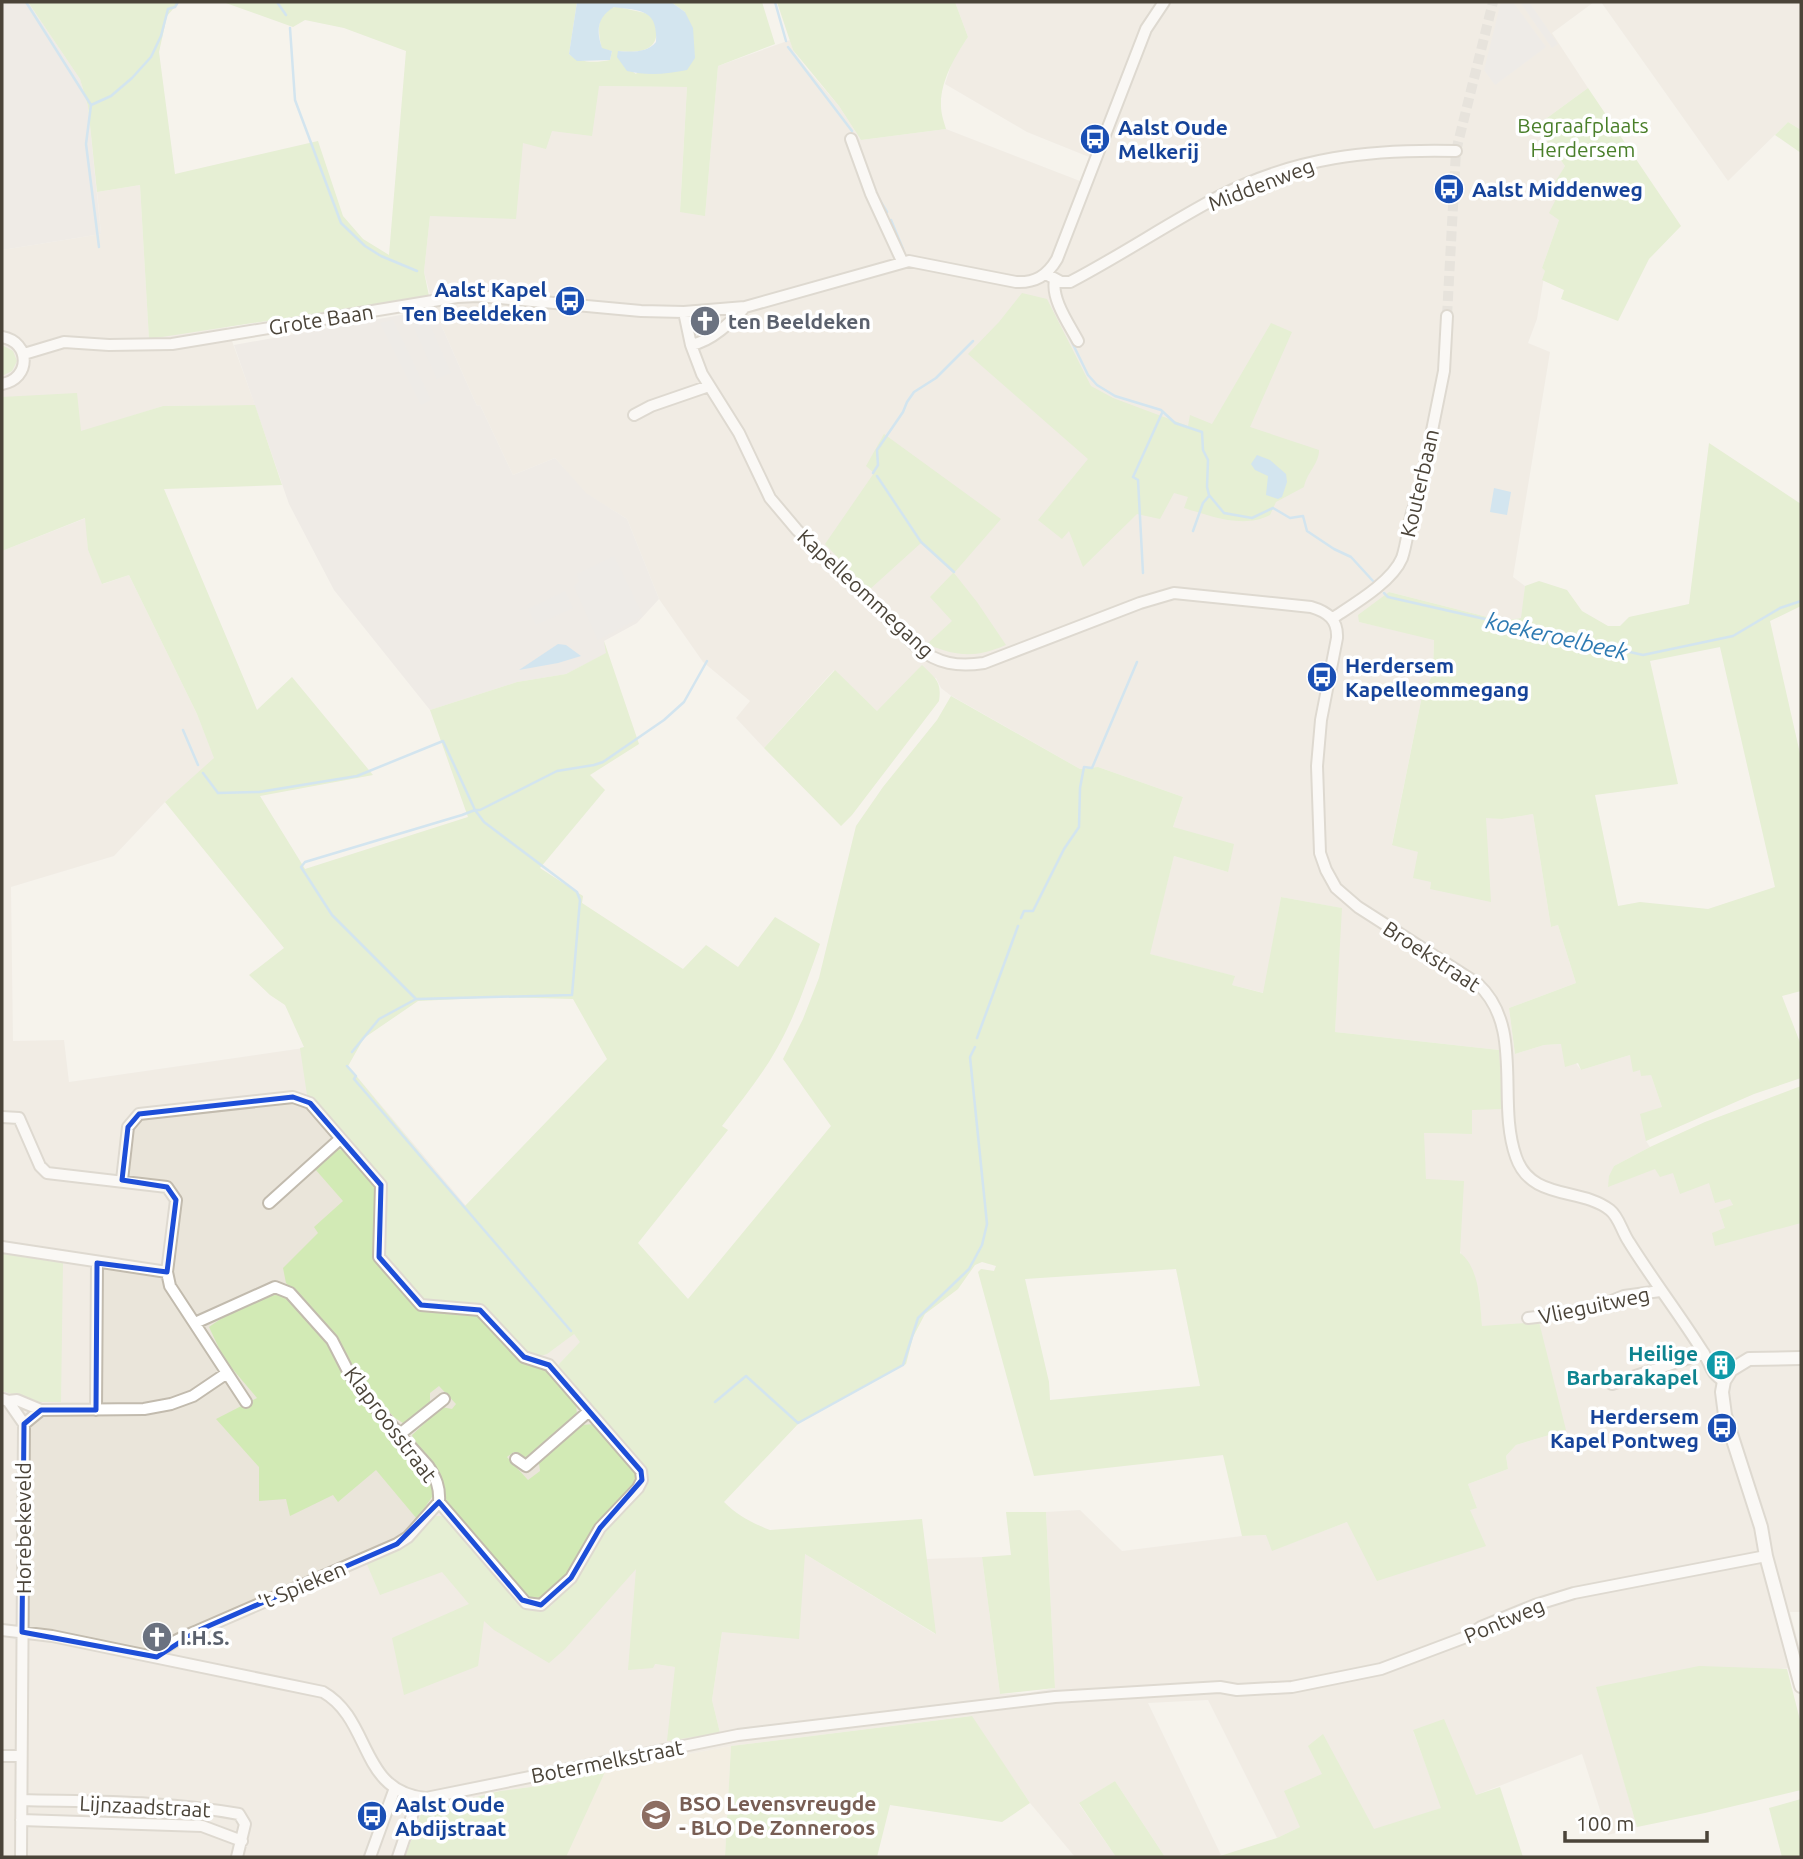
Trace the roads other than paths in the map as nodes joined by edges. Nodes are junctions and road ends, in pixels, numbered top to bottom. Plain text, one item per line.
1 (1164, 2) edge
2 (851, 139) dead end
3 (1456, 150) dead end
4 (902, 261) junction
5 (1050, 277) junction
6 (745, 307) junction
7 (684, 312) junction
8 (1447, 316) tunnel mouth
9 (2, 337) edge
10 (1078, 341) dead end
11 (691, 345) junction
12 (24, 354) junction
13 (2, 384) edge
14 (709, 386) junction
15 (634, 415) dead end
16 (1333, 618) junction
17 (2, 1117) edge
18 (341, 1139) junction
19 (122, 1180) junction
20 (269, 1203) dead end
21 (2, 1247) edge
22 (97, 1262) junction
23 (167, 1272) junction
24 (1660, 1291) junction
25 (1528, 1318) dead end
26 (195, 1323) junction
27 (1704, 1353) junction
28 (1801, 1358) edge
29 (227, 1373) junction
30 (1724, 1381) junction
31 (1612, 1384) dead end
32 (444, 1399) dead end
33 (5, 1400) edge
34 (246, 1402) dead end
35 (41, 1410) junction
36 (96, 1410) junction
37 (589, 1411) junction
38 (24, 1424) junction
39 (400, 1434) junction
40 (516, 1460) dead end
41 (439, 1502) junction
42 (1766, 1556) junction
43 (2, 1630) edge
44 (22, 1632) junction
45 (156, 1657) junction
46 (1801, 1686) edge
47 (977, 1706) joint
48 (2, 1756) edge
49 (21, 1756) junction
50 (395, 1788) junction
51 (418, 1798) junction
52 (22, 1800) junction
53 (21, 1820) junction
54 (243, 1841) junction
55 (21, 1857) edge
56 (237, 1857) edge
57 (370, 1857) edge
58 (398, 1857) edge

1 - 5 street
2 - 4 street
3 - 5 street, Middenweg
4 - 5 street, Grote Baan
4 - 6 street, Grote Baan
5 - 10 street
6 - 7 street, Grote Baan
6 - 11 street, Grote Baan
7 - 11 street, Kapelleommegang
7 - 12 street, Grote Baan
8 - 16 street, Kouterbaan
9 - 12 street
11 - 14 street, Kapelleommegang
12 - 13 street
14 - 15 street
14 - 16 street, Kapelleommegang
16 - 24 street, Broekstraat
17 - 19 street
18 - 19 street, Klaproosstraat
18 - 20 street
18 - 37 street, Klaproosstraat
19 - 23 street
21 - 22 street
22 - 23 street
22 - 36 street
23 - 26 street
24 - 25 street, Vlieguitweg
24 - 27 street, Broekstraat
26 - 29 street
26 - 39 street, Klaproosstraat
27 - 30 street, Broekstraat
27 - 31 street
28 - 30 street
29 - 34 street
29 - 36 street
30 - 42 street
32 - 39 street
33 - 35 street
33 - 38 street
35 - 36 street
35 - 38 street
37 - 40 street
37 - 41 street, Klaproosstraat
38 - 44 street, Horebekeveld
39 - 41 street, Klaproosstraat
41 - 45 street, 't Spieken
42 - 46 street
42 - 47 street, Pontweg
43 - 44 street
44 - 45 street
44 - 49 street
45 - 50 street
47 - 51 street, Botermelkstraat
48 - 49 street
49 - 52 street
50 - 51 street
50 - 57 street
51 - 58 street
52 - 53 street
52 - 54 street, Lijnzaadstraat
53 - 54 street, Lijnzaadstraat
53 - 55 street
54 - 56 street

